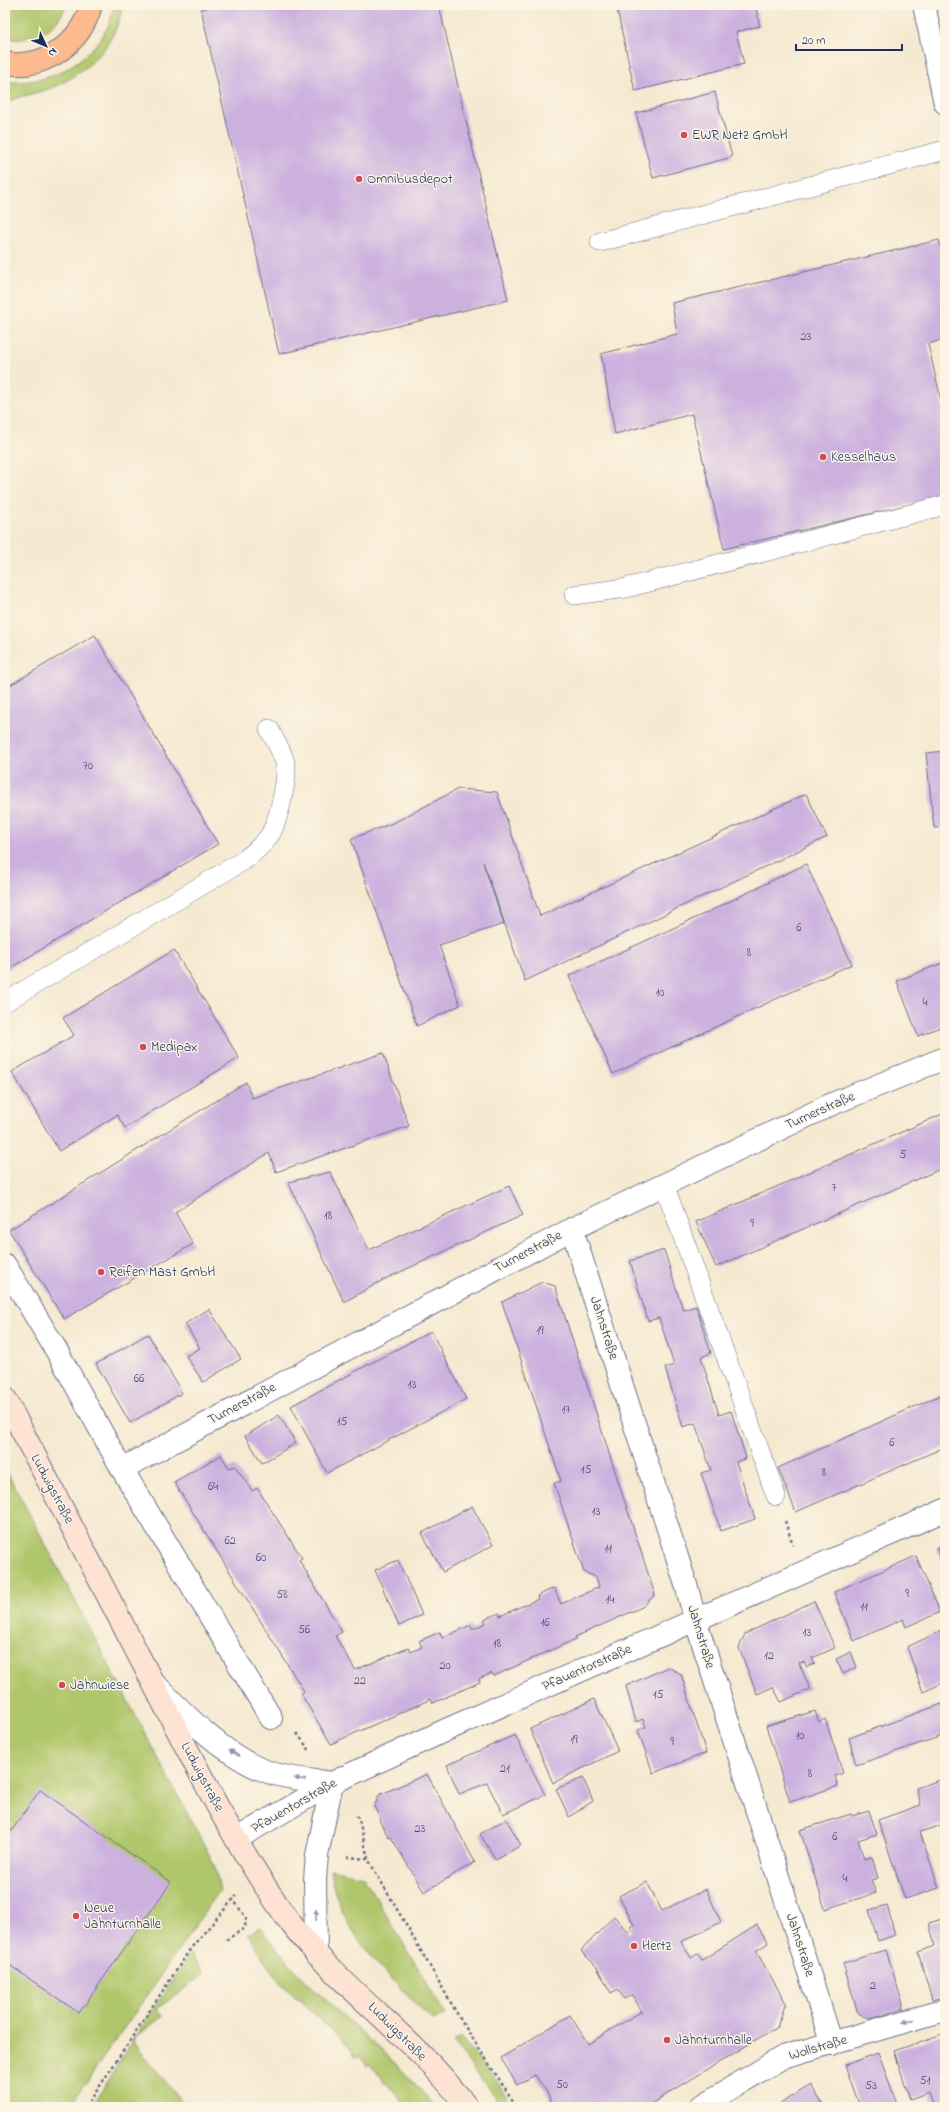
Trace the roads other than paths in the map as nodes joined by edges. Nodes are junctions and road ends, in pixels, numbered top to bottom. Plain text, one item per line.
1 (91, 5) edge
2 (924, 5) edge
3 (5, 63) edge
4 (945, 103) edge
5 (945, 150) edge
6 (600, 242) dead end
7 (945, 505) edge
8 (574, 595) dead end
9 (269, 729) dead end
10 (5, 1002) edge
11 (945, 1058) edge
12 (664, 1184) junction
13 (572, 1229) junction
14 (5, 1265) edge
15 (5, 1398) edge
16 (122, 1469) junction
17 (776, 1496) road end
18 (945, 1510) edge
19 (695, 1619) junction
20 (153, 1682) junction
21 (271, 1718) dead end
22 (332, 1783) junction
23 (236, 1839) junction
24 (316, 1954) junction
25 (945, 2010) edge
26 (832, 2044) junction
27 (467, 2107) edge
28 (700, 2107) edge

1 - 3 main road
2 - 4 street
5 - 6 lane
7 - 8 lane
9 - 10 lane
11 - 12 street, Turnerstraße
12 - 13 street, Turnerstraße
12 - 17 lane
13 - 16 street, Turnerstraße
13 - 19 street, Jahnstraße
14 - 16 street
15 - 20 main road, Ludwigstraße
16 - 21 street
18 - 19 street, Pfauentorstraße
19 - 22 street, Pfauentorstraße
19 - 26 street, Jahnstraße
22 -> 20 street
20 - 23 main road, Ludwigstraße
22 - 23 street, Pfauentorstraße
24 -> 22 street
23 - 24 main road, Ludwigstraße
24 - 27 main road, Ludwigstraße
25 -> 26 street, Wollstraße
26 - 28 street, Wollstraße

